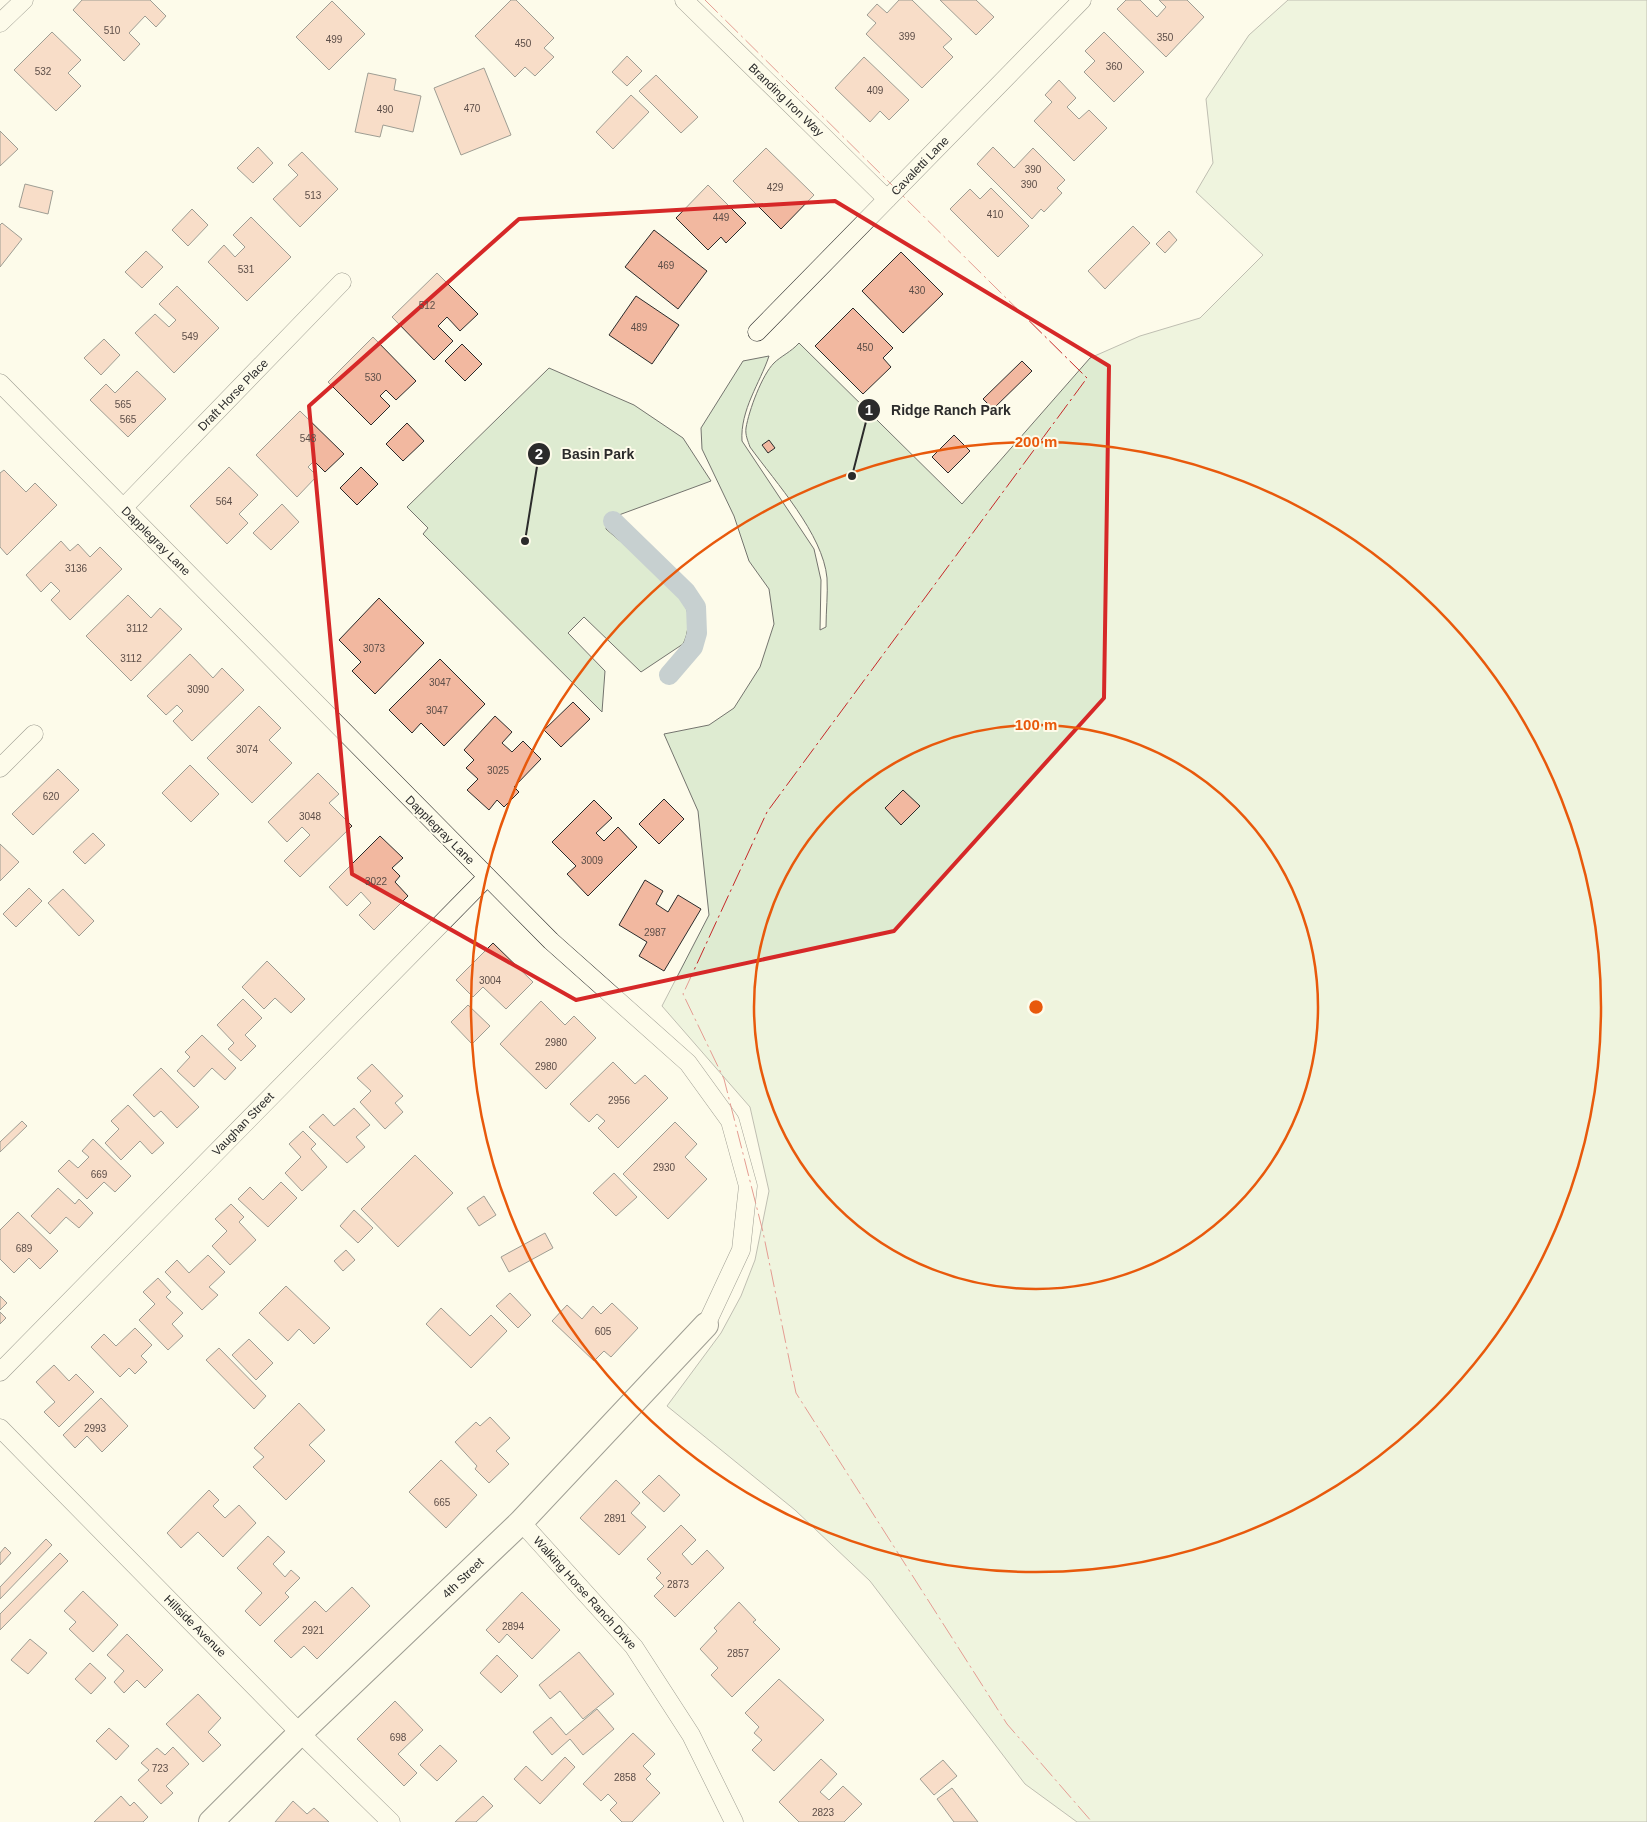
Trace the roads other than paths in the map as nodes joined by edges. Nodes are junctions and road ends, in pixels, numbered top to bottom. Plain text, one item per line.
1 (24, 0) edge
2 (684, 0) edge
3 (1082, 0) edge
4 (0, 23) edge
5 (887, 199) junction
6 (342, 282) dead end
7 (757, 332) dead end
8 (0, 383) edge
9 (123, 508) junction
10 (34, 734) dead end
11 (0, 768) edge
12 (487, 877) junction
13 (706, 1325) joint
14 (0, 1372) edge
15 (0, 1428) edge
16 (522, 1522) junction
17 (300, 1734) junction
18 (212, 1822) edge
19 (391, 1822) edge
20 (734, 1822) edge

1 - 4 street
2 - 5 street, Branding Iron Way
3 - 5 street, Cavaletti Lane
5 - 7 street, Cavaletti Lane
6 - 9 street, Draft Horse Place
8 - 9 street, Dapplegray Lane
9 - 12 street, Dapplegray Lane
10 - 11 street
12 - 13 street, Dapplegray Lane
12 - 14 street, Vaughan Street
13 - 16 street, 4th Street
15 - 17 street, Hillside Avenue
16 - 17 street, 4th Street
16 - 20 street, Walking Horse Ranch Drive
17 - 18 street, 4th Street
17 - 19 street, Hillside Avenue

